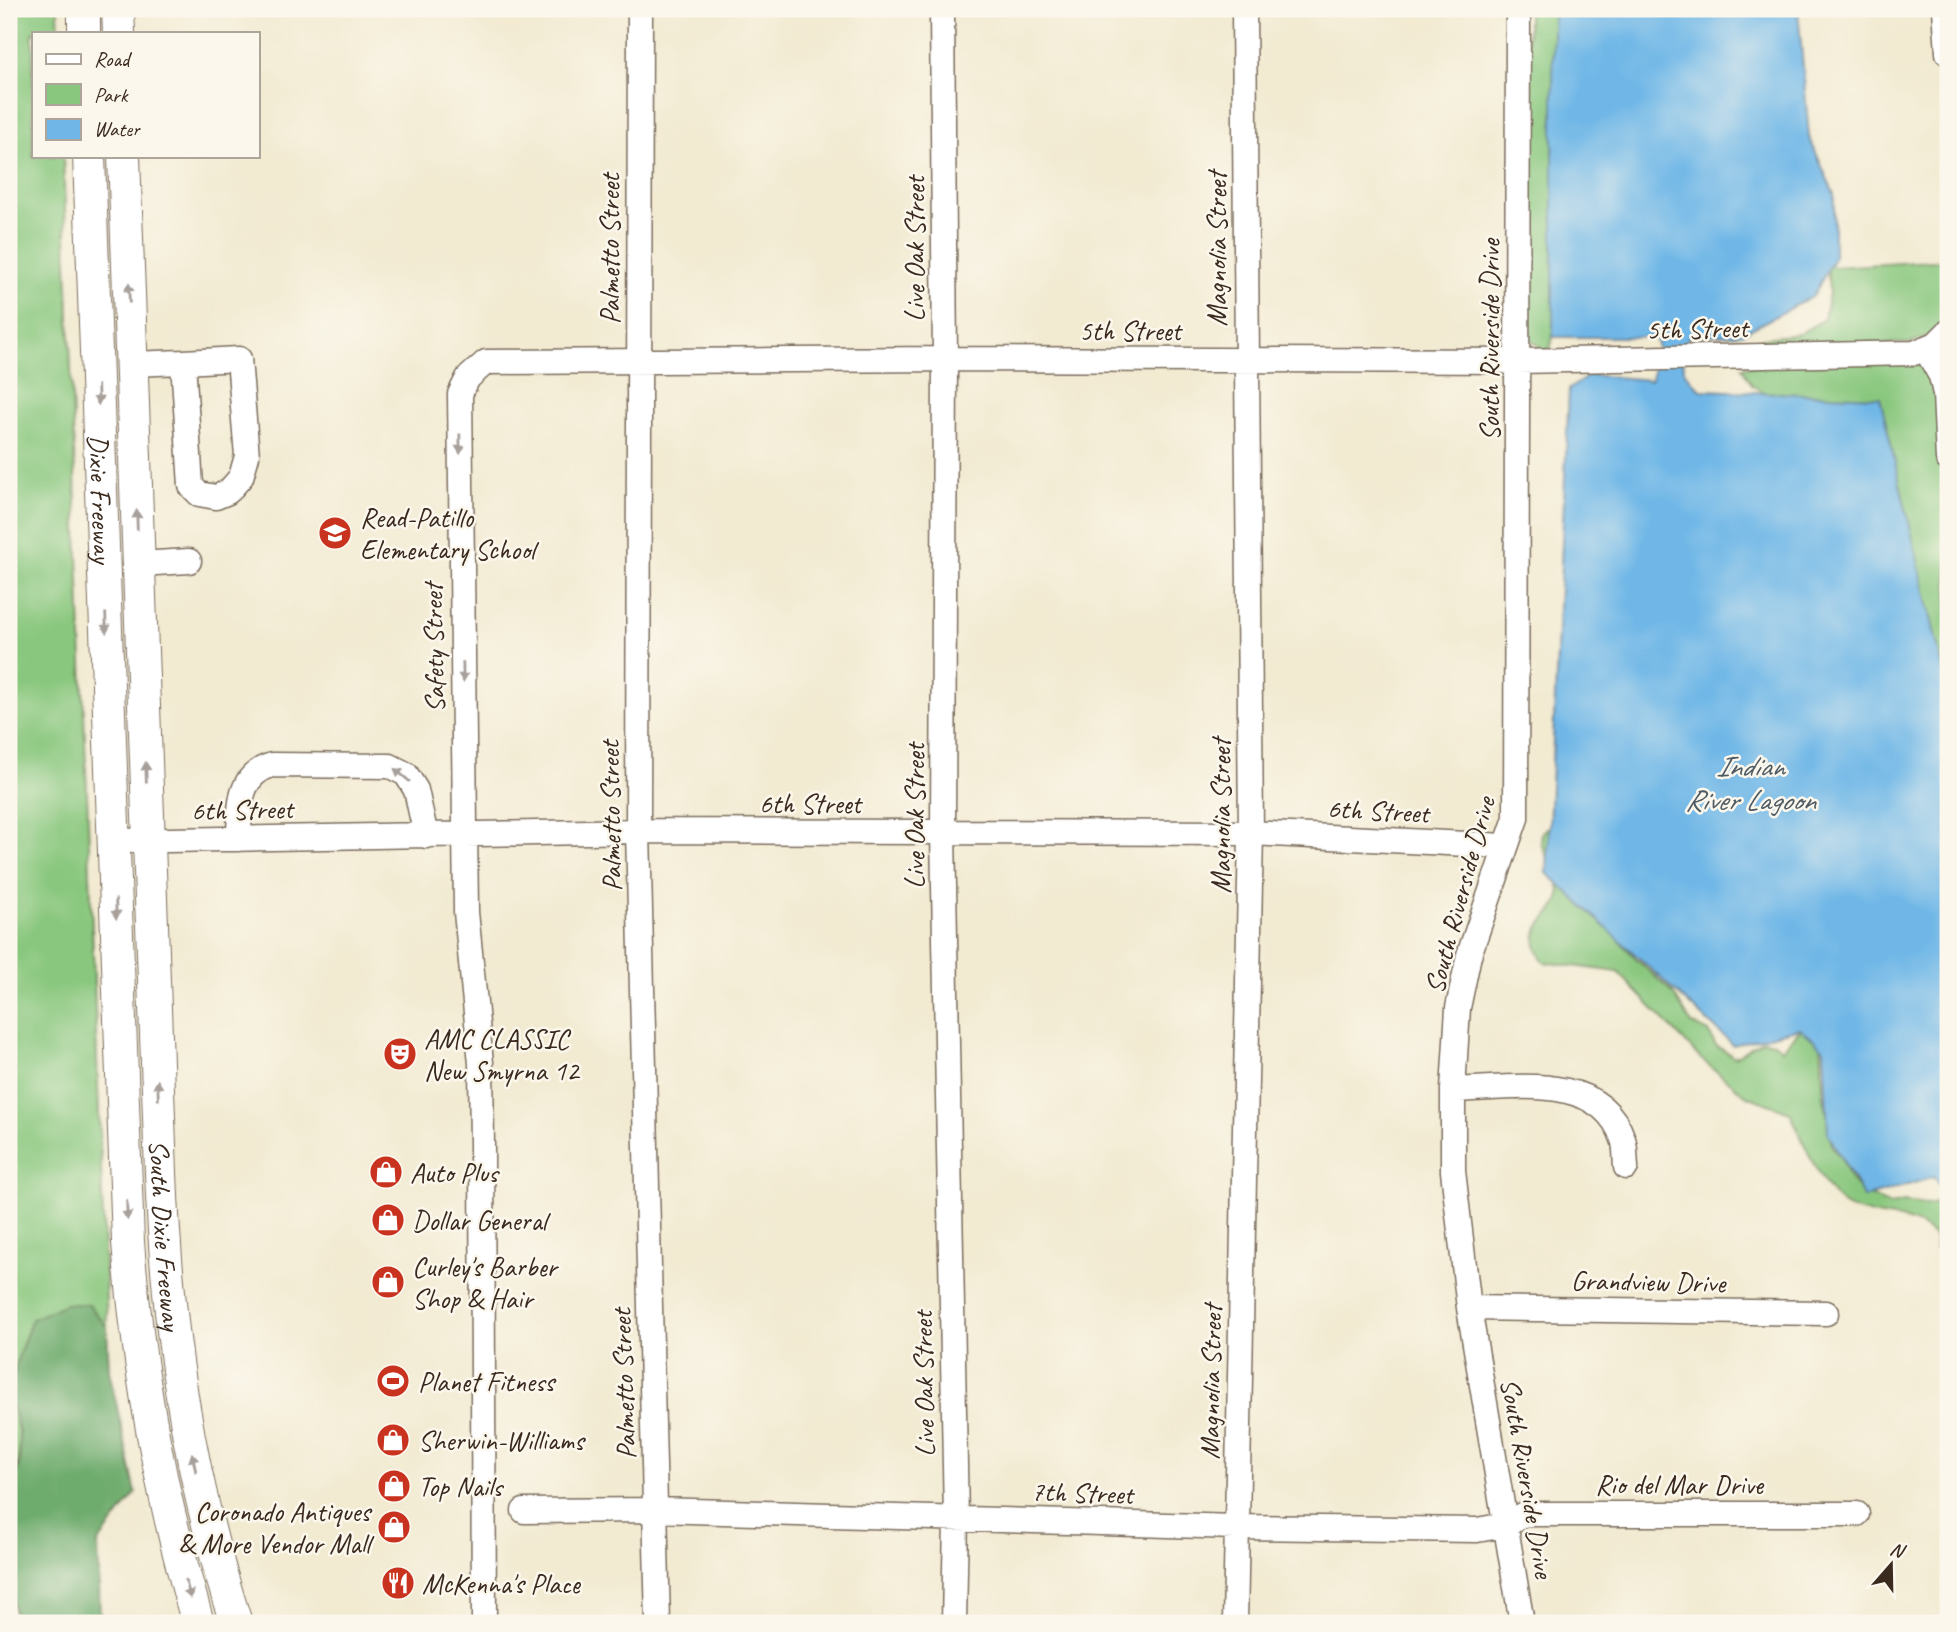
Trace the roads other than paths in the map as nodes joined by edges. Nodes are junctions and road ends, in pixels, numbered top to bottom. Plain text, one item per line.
1 (83, 9) edge
2 (118, 9) edge
3 (640, 9) edge
4 (942, 9) edge
5 (1244, 9) edge
6 (1518, 9) edge
7 (1945, 9) edge
8 (84, 32) edge
9 (119, 32) edge
10 (1948, 53) edge
11 (89, 158) edge
12 (124, 158) edge
13 (1948, 332) edge
14 (1925, 348) junction
15 (96, 355) junction
16 (131, 358) junction
17 (945, 359) junction
18 (1246, 360) junction
19 (638, 361) junction
20 (1519, 361) junction
21 (183, 362) junction
22 (468, 378) joint
23 (1945, 381) edge
24 (1948, 434) edge
25 (1948, 459) edge
26 (189, 561) dead end
27 (139, 564) junction
28 (639, 831) junction
29 (943, 833) junction
30 (1251, 834) junction
31 (426, 836) junction
32 (465, 836) junction
33 (239, 839) junction
34 (149, 840) junction
35 (114, 841) junction
36 (1505, 846) junction
37 (1453, 1090) junction
38 (1626, 1167) dead end
39 (160, 1173) junction
40 (125, 1174) junction
41 (1469, 1308) junction
42 (1826, 1313) dead end
43 (202, 1503) junction
44 (166, 1507) junction
45 (656, 1510) junction
46 (524, 1511) dead end
47 (1857, 1514) dead end
48 (956, 1518) junction
49 (1505, 1525) junction
50 (1236, 1527) junction
51 (198, 1623) edge
52 (236, 1623) edge
53 (484, 1623) edge
54 (658, 1623) edge
55 (954, 1623) edge
56 (1235, 1623) edge
57 (1522, 1623) edge

1 - 8 main road
2 - 9 main road
3 - 19 street, Palmetto Street
4 - 17 street, Live Oak Street
5 - 18 street, Magnolia Street
6 - 20 street, South Riverside Drive
7 - 10 street
11 - 15 main road, Dixie Freeway
16 -> 12 main road, Dixie Freeway
13 - 14 street
14 - 20 street, 5th Street
14 - 23 street
15 - 16 street
15 -> 35 main road, Dixie Freeway
16 - 21 street
27 -> 16 main road, Dixie Freeway
17 - 18 street, 5th Street
17 - 19 street, 5th Street
17 - 29 street, Live Oak Street
18 - 20 street, 5th Street
18 - 30 street, Magnolia Street
19 - 22 street, 5th Street
19 - 28 street, Palmetto Street
20 - 36 street, South Riverside Drive
21 - 21 street
22 -> 32 street, Safety Street
23 - 24 street
24 - 25 street
26 - 27 street
34 -> 27 main road, Dixie Freeway
28 - 29 street, 6th Street
28 - 32 street, 6th Street
28 - 45 street, Palmetto Street
29 - 30 street, 6th Street
29 - 48 street, Live Oak Street
30 - 36 street, 6th Street
30 - 50 street, Magnolia Street
31 - 32 street, 6th Street
31 - 33 street, 6th Street
31 -> 33 street
32 - 53 street, Safety Street
33 - 34 street, 6th Street
34 - 35 street, 6th Street
39 -> 34 main road, South Dixie Freeway
35 -> 40 main road, South Dixie Freeway
36 - 37 street, South Riverside Drive
37 - 38 street
37 - 41 street, South Riverside Drive
39 - 40 street
43 -> 39 main road, South Dixie Freeway
40 -> 44 main road, South Dixie Freeway
41 - 42 street, Grandview Drive
41 - 49 street, South Riverside Drive
43 - 44 street
43 - 52 main road, South Dixie Freeway
44 -> 51 main road, South Dixie Freeway
45 - 46 street, 7th Street
45 - 48 street, 7th Street
45 - 54 street, Palmetto Street
47 - 49 street, Rio del Mar Drive
48 - 50 street, 7th Street
48 - 55 street, Live Oak Street
49 - 50 street, 7th Street
49 - 57 street, South Riverside Drive
50 - 56 street, Magnolia Street

